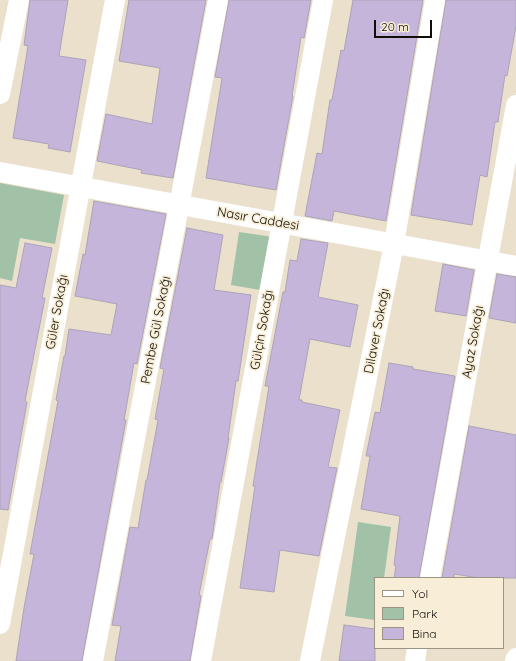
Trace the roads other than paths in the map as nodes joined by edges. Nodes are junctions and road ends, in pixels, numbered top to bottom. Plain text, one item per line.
1 (19, 0) edge
2 (115, 0) edge
3 (218, 0) edge
4 (323, 0) edge
5 (435, 0) edge
6 (0, 94) edge
7 (516, 105) edge
8 (0, 172) edge
9 (81, 187) junction
10 (179, 205) junction
11 (281, 223) junction
12 (394, 244) junction
13 (487, 261) junction
14 (516, 266) edge
15 (430, 577) edge
16 (0, 624) edge
17 (417, 649) edge
18 (516, 658) edge
19 (93, 661) edge
20 (201, 661) edge
21 (310, 661) edge
22 (415, 661) edge
23 (515, 661) edge

1 - 6 street
2 - 9 street, Güler Sokağı
3 - 10 street, Pembe Gül Sokağı
4 - 11 street, Gülçin Sokağı
5 - 12 street, Dilaver Sokağı
7 - 13 street, Ayaz Sokağı
8 - 9 street, Nasır Caddesi
9 - 10 street, Nasır Caddesi
9 - 16 street, Güler Sokağı
10 - 11 street, Nasır Caddesi
10 - 19 street, Pembe Gül Sokağı
11 - 12 street, Nasır Caddesi
11 - 20 street, Gülçin Sokağı
12 - 13 street, Nasır Caddesi
12 - 21 street, Dilaver Sokağı
13 - 14 street, Nasır Caddesi
13 - 15 street, Ayaz Sokağı
17 - 22 street
18 - 23 street

